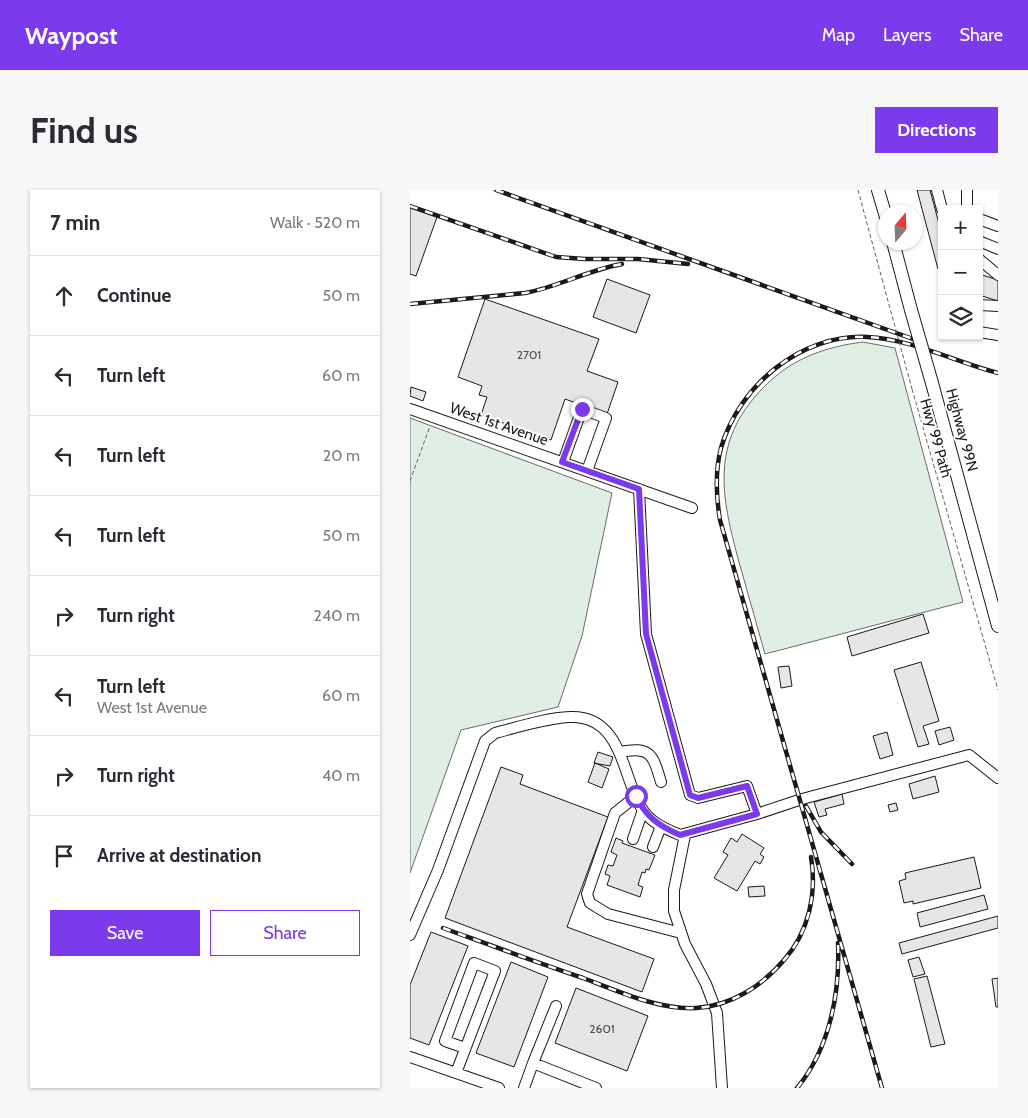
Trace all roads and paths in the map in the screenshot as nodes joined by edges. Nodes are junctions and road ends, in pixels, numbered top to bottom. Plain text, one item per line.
1 (858, 190) edge
2 (878, 190) edge
3 (937, 190) edge
4 (967, 190) edge
5 (882, 205) edge
6 (941, 205) edge
7 (967, 205) edge
8 (983, 220) edge
9 (998, 226) edge
10 (983, 243) edge
11 (998, 249) edge
12 (895, 250) edge
13 (983, 262) edge
14 (998, 275) edge
15 (983, 306) edge
16 (998, 306) edge
17 (983, 333) edge
18 (998, 335) edge
19 (410, 409) edge
20 (433, 417) junction
21 (562, 462) junction
22 (587, 471) junction
23 (410, 481) edge
24 (639, 489) junction
25 (692, 508) dead end
26 (998, 626) edge
27 (998, 690) edge
28 (620, 752) junction
29 (998, 778) edge
30 (661, 782) dead end
31 (636, 796) junction
32 (643, 810) junction
33 (757, 814) junction
34 (660, 826) junction
35 (685, 835) junction
36 (633, 839) dead end
37 (653, 847) dead end
38 (681, 933) junction
39 (410, 935) edge
40 (556, 1006) dead end
41 (465, 1048) junction
42 (410, 1057) edge
43 (534, 1063) junction
44 (456, 1073) junction
45 (499, 1088) edge
46 (524, 1088) edge
47 (596, 1088) edge
48 (722, 1088) edge

1 - 27 path, Hwy 99 Path, bridge
2 - 5 main road
3 - 6 street
4 - 7 street
8 - 9 street
10 - 11 street
12 - 26 main road, Highway 99N, bridge
13 - 14 street
15 - 16 street
17 - 18 street
19 - 20 street, West 1st Avenue
20 - 21 street, West 1st Avenue
20 - 23 path
21 - 22 street, West 1st Avenue
21 - 22 street
22 - 24 street, West 1st Avenue
24 - 25 street, West 1st Avenue
24 - 33 street
28 - 30 street
28 - 31 street
28 - 39 street
29 - 33 street
31 - 32 street
31 - 38 street
32 - 34 street
32 - 36 street
33 - 35 street
34 - 35 street
34 - 37 street
35 - 38 street
38 - 48 street
40 - 43 street
41 - 41 street
41 - 44 street
42 - 44 street
43 - 46 street
43 - 47 street
44 - 45 street

